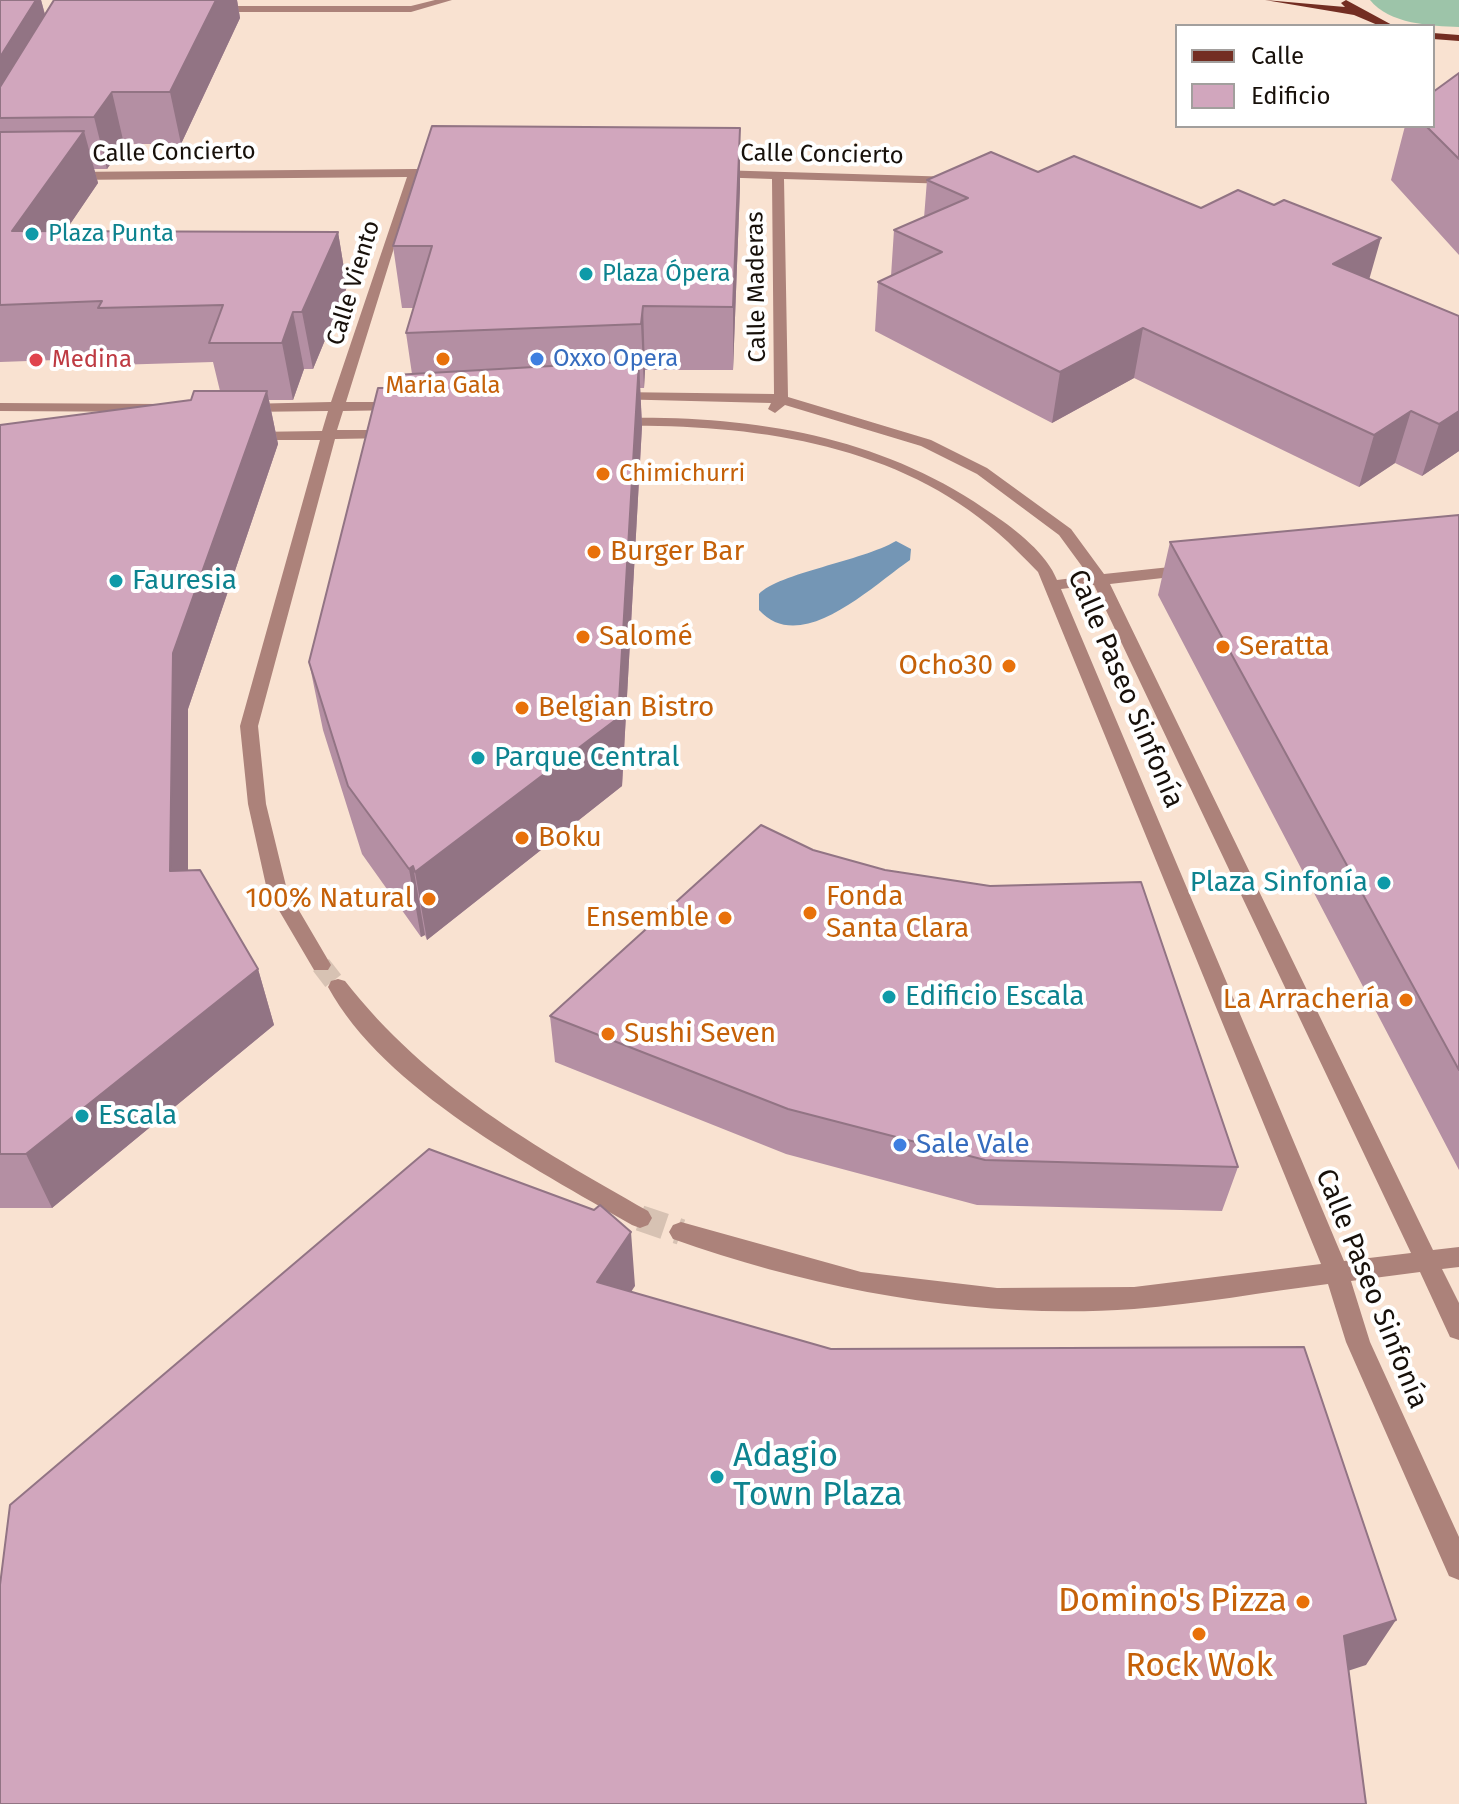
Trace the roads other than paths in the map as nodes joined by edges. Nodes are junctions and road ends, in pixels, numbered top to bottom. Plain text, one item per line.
1 (447, 0) edge
2 (1270, 0) edge
3 (1344, 0) edge
4 (204, 9) edge
5 (1356, 12) junction
6 (1384, 24) edge
7 (1435, 36) edge
8 (1459, 38) edge
9 (415, 173) junction
10 (466, 173) edge
11 (700, 174) edge
12 (778, 175) junction
13 (48, 177) edge
14 (966, 181) edge
15 (599, 397) edge
16 (781, 399) junction
17 (413, 406) edge
18 (0, 407) edge
19 (339, 407) junction
20 (175, 408) edge
21 (223, 408) edge
22 (590, 424) edge
23 (765, 426) junction
24 (404, 434) edge
25 (230, 436) edge
26 (328, 436) junction
27 (1201, 569) edge
28 (1100, 580) junction
29 (1054, 585) junction
30 (321, 965) tunnel mouth
31 (338, 987) tunnel mouth
32 (640, 1218) tunnel mouth
33 (681, 1232) tunnel mouth
34 (1459, 1257) edge
35 (1426, 1262) junction
36 (1337, 1273) junction
37 (1459, 1329) edge
38 (1459, 1567) edge

1 - 4 street
2 - 5 main road
3 - 5 main road
5 - 6 main road
7 - 8 main road
9 - 10 street, Calle Concierto
9 - 13 street, Calle Concierto
9 - 19 street, Calle Viento
11 - 12 street, Calle Concierto
12 - 14 street, Calle Concierto
12 - 16 street, Calle Maderas
15 - 16 street, Calle Paseo Sinfonía
16 - 23 street
16 - 28 street, Calle Paseo Sinfonía
17 - 19 street
18 - 20 street
19 - 21 street
19 - 26 street, Calle Viento
22 - 23 street, Calle Paseo Sinfonía
23 - 29 street, Calle Paseo Sinfonía
24 - 26 street
25 - 26 street
26 - 30 street, Calle Viento
27 - 28 street
28 - 29 street
28 - 35 street, Calle Paseo Sinfonía
29 - 36 street, Calle Paseo Sinfonía
31 - 32 street
33 - 36 street
34 - 35 street
35 - 36 street
35 - 37 street, Calle Paseo Sinfonía
36 - 38 street, Calle Paseo Sinfonía

